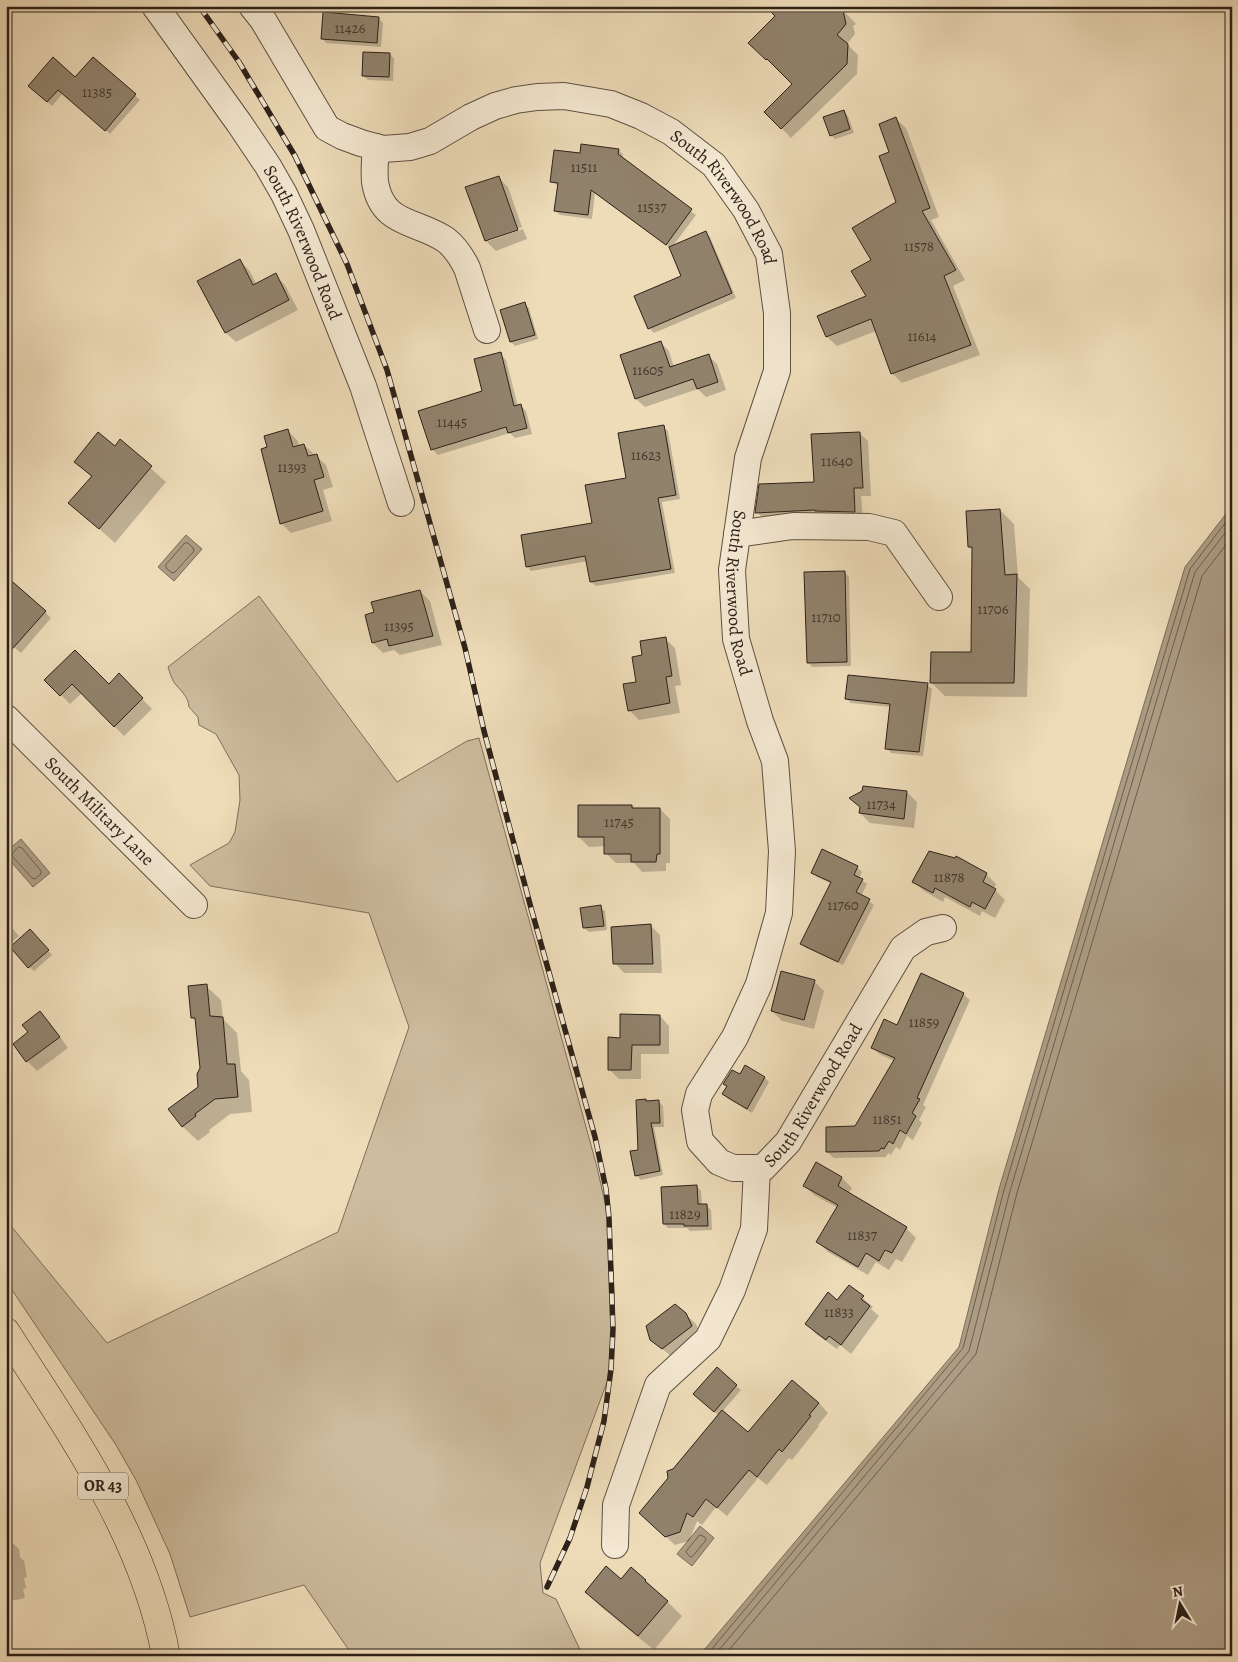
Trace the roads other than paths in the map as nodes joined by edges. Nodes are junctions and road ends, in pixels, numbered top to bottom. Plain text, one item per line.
1 (155, 6) edge
2 (252, 6) edge
3 (376, 147) junction
4 (487, 330) dead end
5 (401, 503) dead end
6 (737, 534) junction
7 (939, 597) dead end
8 (6, 718) edge
9 (194, 905) dead end
10 (943, 928) dead end
11 (757, 1168) junction
12 (6, 1332) edge
13 (615, 1545) dead end
14 (166, 1656) edge

1 - 5 street, South Riverwood Road
2 - 3 street, South Riverwood Road
3 - 4 street
3 - 6 street, South Riverwood Road
6 - 7 street
6 - 11 street, South Riverwood Road
8 - 9 street, South Military Lane
10 - 11 street, South Riverwood Road
11 - 13 street
12 - 14 main road, OR 43

